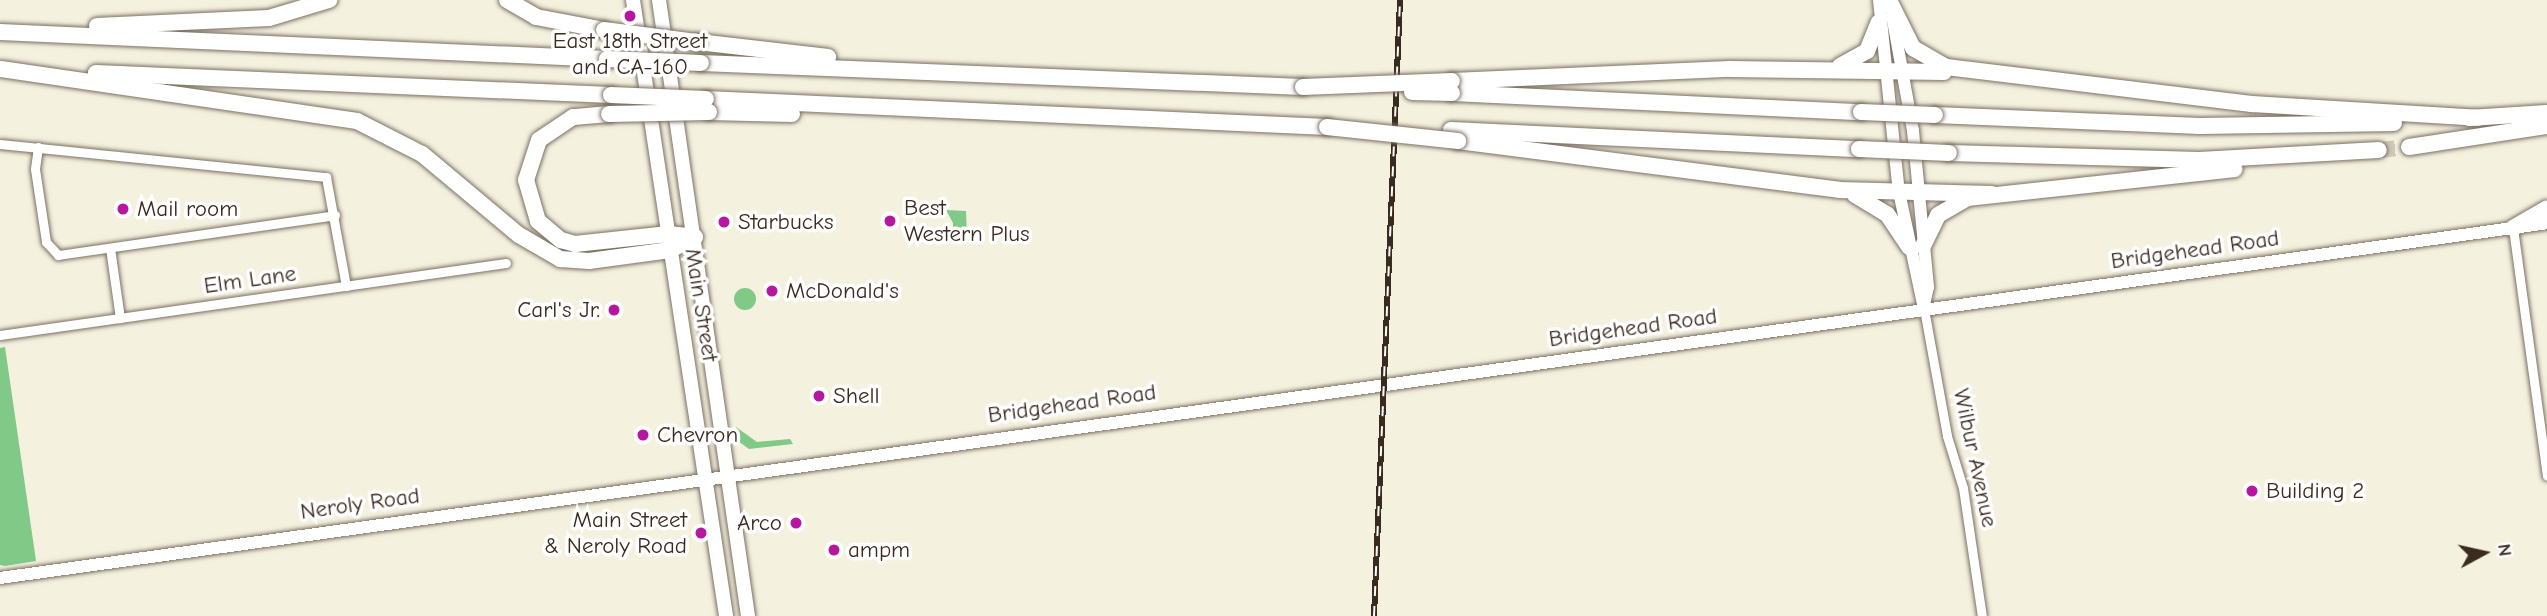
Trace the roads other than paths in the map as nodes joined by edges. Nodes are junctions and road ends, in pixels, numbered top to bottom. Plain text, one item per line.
1 (329, 0) edge
2 (507, 0) edge
3 (633, 0) edge
4 (659, 0) edge
5 (1879, 0) edge
6 (1889, 0) edge
7 (1879, 22) junction
8 (0, 24) edge
9 (0, 32) edge
10 (1838, 67) junction
11 (1, 69) edge
12 (1903, 71) junction
13 (1883, 73) junction
14 (1032, 74) junction
15 (2010, 75) junction
16 (1452, 87) junction
17 (707, 106) junction
18 (2478, 118) junction
19 (2546, 123) edge
20 (1455, 136) junction
21 (0, 144) edge
22 (2409, 147) tunnel mouth
23 (38, 148) junction
24 (2379, 150) tunnel mouth
25 (2270, 159) junction
26 (1839, 190) junction
27 (1899, 192) junction
28 (1920, 192) junction
29 (1992, 194) junction
30 (2547, 208) edge
31 (335, 215) junction
32 (2547, 223) edge
33 (2513, 228) junction
34 (695, 237) junction
35 (669, 242) junction
36 (1916, 246) junction
37 (110, 248) junction
38 (506, 263) dead end
39 (346, 286) junction
40 (1924, 309) junction
41 (120, 318) junction
42 (0, 335) edge
43 (725, 474) junction
44 (2547, 476) edge
45 (704, 477) junction
46 (0, 578) edge
47 (726, 616) edge
48 (748, 616) edge
49 (1982, 616) edge

1 - 8 highway
2 - 14 highway, bridge
3 - 35 main road, Main Street
4 - 34 main road, Main Street
5 - 7 street, Wilbur Avenue
6 - 12 street, Wilbur Avenue
6 - 15 highway
7 - 10 highway
7 - 13 street, Wilbur Avenue
9 - 14 highway, bridge
10 - 13 highway
10 - 16 highway
11 - 17 highway, bridge
11 - 35 highway
12 - 13 highway
12 - 15 highway
12 - 28 street, Wilbur Avenue
13 - 27 street, Wilbur Avenue
14 - 16 highway, bridge
15 - 18 highway
16 - 18 highway, bridge
17 - 20 highway, bridge
17 - 35 highway, bridge
18 - 19 highway
19 - 22 highway
20 - 25 highway, bridge
20 - 26 highway
21 - 23 street
23 - 31 street
23 - 37 street
24 - 25 highway
25 - 29 highway
26 - 27 highway
26 - 36 highway
27 - 28 highway
27 - 36 street, Wilbur Avenue
28 - 29 highway
28 - 36 street, Wilbur Avenue
29 - 36 highway
30 - 33 highway
31 - 37 street
31 - 39 street
32 - 33 street, Bridgehead Road
33 - 40 street, Bridgehead Road
33 - 44 street
34 - 35 highway
34 - 43 main road, Main Street
35 - 45 main road, Main Street
36 - 40 street, Wilbur Avenue
37 - 41 street
38 - 39 street, Elm Lane
39 - 41 street, Elm Lane
40 - 43 street, Bridgehead Road
40 - 49 street, Wilbur Avenue
41 - 42 street, Elm Lane
43 - 45 street, Neroly Road
43 - 48 main road, Main Street
45 - 46 street, Neroly Road
45 - 47 main road, Main Street

